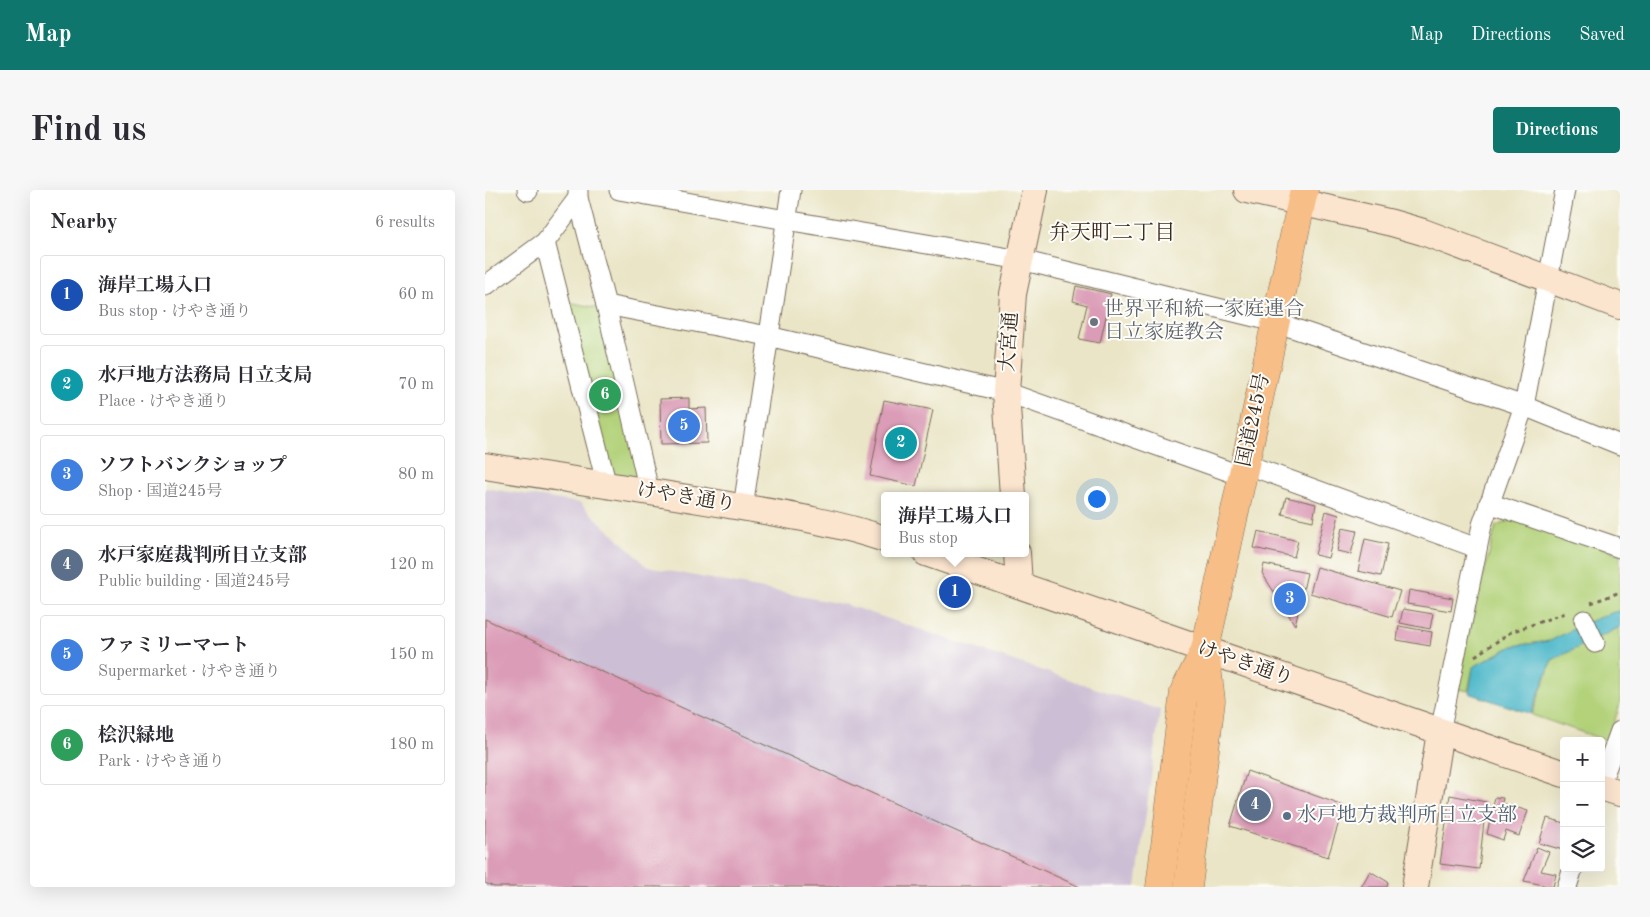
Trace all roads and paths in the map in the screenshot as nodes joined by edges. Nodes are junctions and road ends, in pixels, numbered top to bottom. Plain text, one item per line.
1 (619, 190) edge
2 (791, 190) edge
3 (1035, 190) edge
4 (1247, 190) edge
5 (1565, 190) edge
6 (578, 194) edge
7 (1303, 196) edge
8 (786, 220) junction
9 (545, 242) junction
10 (1021, 260) junction
11 (1548, 278) junction
12 (485, 286) edge
13 (606, 305) junction
14 (1620, 306) edge
15 (1275, 322) junction
16 (767, 336) junction
17 (1006, 392) junction
18 (1525, 406) junction
19 (1620, 445) edge
20 (485, 466) edge
21 (1244, 470) junction
22 (607, 486) junction
23 (649, 491) junction
24 (1013, 492) edge
25 (1489, 503) junction
26 (743, 507) junction
27 (881, 538) edge
28 (1477, 548) junction
29 (1620, 548) edge
30 (938, 557) edge
31 (1017, 557) edge
32 (1019, 585) junction
33 (1620, 592) edge
34 (1581, 614) junction
35 (1595, 643) dead end
36 (1205, 650) junction
37 (1451, 672) junction
38 (1620, 731) edge
39 (1440, 732) junction
40 (1560, 773) edge
41 (1601, 782) edge
42 (1605, 788) edge
43 (1620, 793) edge
44 (1572, 872) edge
45 (1161, 887) edge
46 (1188, 887) edge
47 (1415, 887) edge
48 (1567, 887) edge

1 - 8 street
2 - 8 street
3 - 10 street, 大宮通
4 - 7 street
5 - 11 street
6 - 9 street
6 - 13 street
7 - 11 street
7 - 15 highway, 国道245号
8 - 10 street
8 - 16 street
9 - 12 street
9 - 22 street
10 - 15 street
10 - 17 street, 大宮通
11 - 14 street
11 - 18 street
13 - 16 street
13 - 23 street
15 - 18 street
15 - 21 highway, 国道245号
16 - 17 street
16 - 26 street
17 - 21 street
17 - 24 street, 大宮通
18 - 19 street
18 - 25 street
20 - 22 street, けやき通り
21 - 28 street
21 - 36 highway, 国道245号
22 - 23 street, けやき通り
23 - 26 street, けやき通り
25 - 28 street
25 - 29 street
26 - 27 street, けやき通り
28 - 37 street
30 - 32 street, けやき通り
31 - 32 street
32 - 36 street, けやき通り
33 - 34 path
34 - 35 street
34 - 37 path
36 - 39 street, けやき通り
36 - 45 highway, 国道245号
36 - 46 highway, 国道245号
37 - 39 street
38 - 41 street
39 - 40 street, けやき通り
39 - 47 street
42 - 43 street
44 - 48 street

